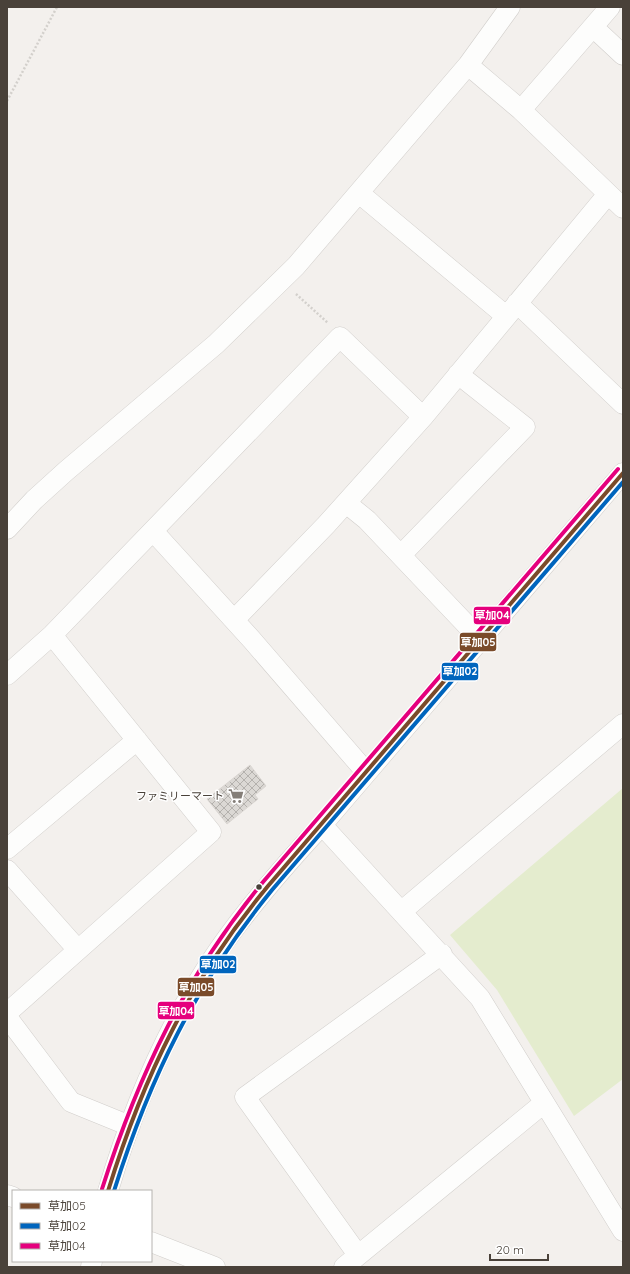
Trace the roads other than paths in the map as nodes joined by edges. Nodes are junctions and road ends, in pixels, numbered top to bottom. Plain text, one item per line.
1 (510, 7) edge
2 (610, 7) edge
3 (593, 27) junction
4 (623, 55) edge
5 (468, 65) junction
6 (521, 110) junction
7 (359, 193) junction
8 (608, 194) junction
9 (623, 208) edge
10 (511, 310) junction
11 (458, 374) junction
12 (623, 404) edge
13 (423, 417) junction
14 (623, 473) edge
15 (346, 503) junction
16 (7, 529) edge
17 (153, 531) junction
18 (401, 555) junction
19 (234, 620) junction
20 (52, 635) junction
21 (480, 639) junction
22 (7, 675) edge
23 (623, 724) edge
24 (137, 740) junction
25 (366, 772) junction
26 (322, 825) junction
27 (7, 849) edge
28 (7, 870) edge
29 (402, 911) junction
30 (78, 950) junction
31 (442, 954) junction
32 (7, 1013) edge
33 (7, 1017) edge
34 (544, 1103) junction
35 (130, 1126) junction
36 (108, 1190) edge
37 (623, 1231) edge
38 (152, 1242) edge
39 (351, 1261) edge
40 (215, 1267) edge

1 - 5 street
2 - 3 street
3 - 4 street
3 - 6 street
5 - 6 street
5 - 7 street
6 - 8 street
7 - 10 street
7 - 16 street
8 - 9 street
8 - 10 street
10 - 11 street
10 - 12 street
11 - 13 street
11 - 18 street
13 - 15 street
13 - 17 street
14 - 21 street
15 - 18 street
15 - 19 street
17 - 19 street
17 - 20 street
18 - 21 street
19 - 25 street
20 - 22 street
20 - 24 street
21 - 25 street
23 - 29 street
24 - 27 street
24 - 30 street
25 - 26 street
26 - 29 street
26 - 35 street
28 - 30 street
29 - 31 street
30 - 32 street
31 - 34 street
31 - 39 street
33 - 35 street
34 - 37 street
34 - 39 street
35 - 36 street
38 - 40 street

